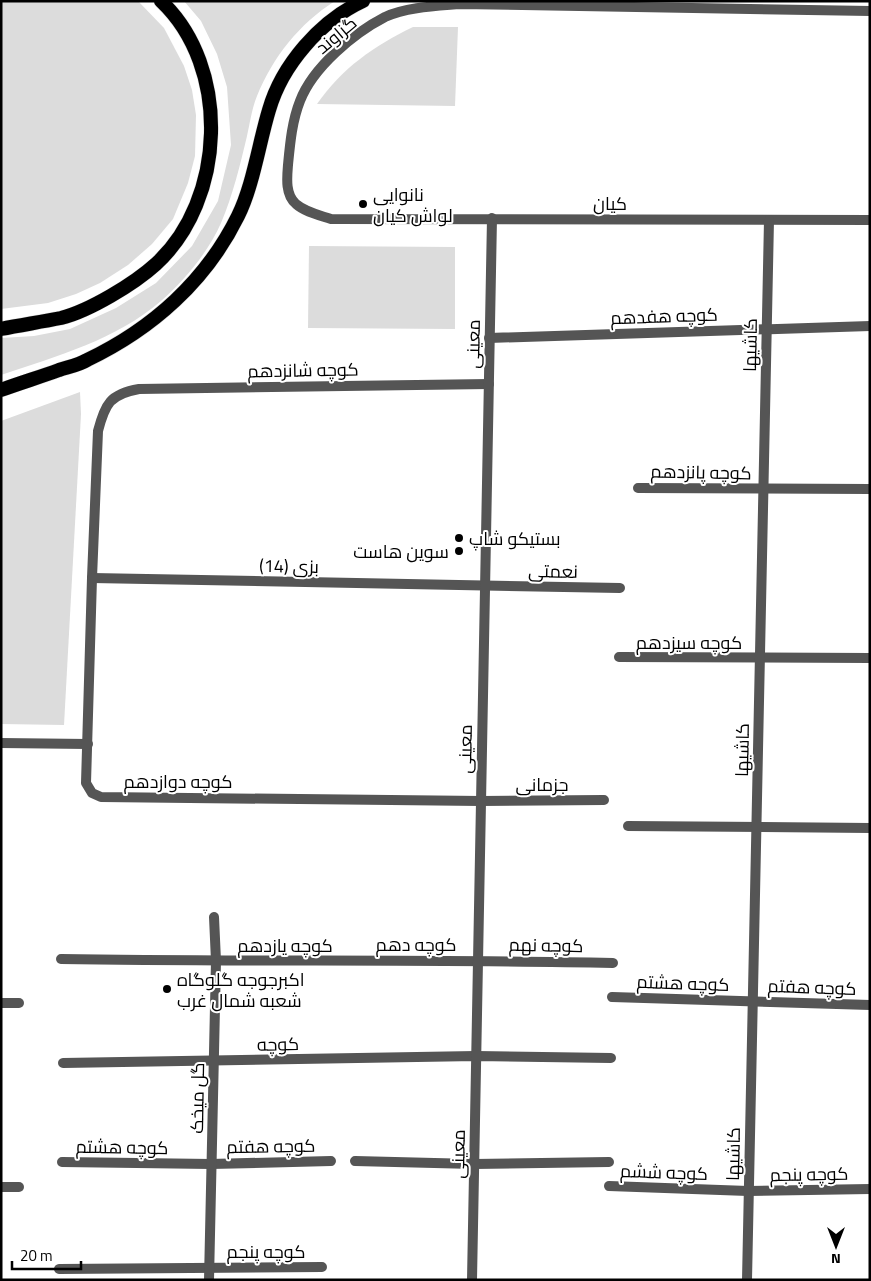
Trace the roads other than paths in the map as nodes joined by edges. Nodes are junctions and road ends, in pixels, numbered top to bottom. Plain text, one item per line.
1 (161, 1) edge
2 (363, 1) edge
3 (870, 11) edge
4 (492, 218) junction
5 (349, 219) joint
6 (769, 220) junction
7 (870, 220) edge
8 (870, 326) edge
9 (767, 328) junction
10 (1, 329) edge
11 (490, 338) junction
12 (489, 384) junction
13 (1, 390) edge
14 (119, 394) joint
15 (638, 488) dead end
16 (763, 489) junction
17 (870, 489) edge
18 (92, 578) junction
19 (485, 586) junction
20 (620, 588) dead end
21 (619, 658) dead end
22 (870, 658) edge
23 (760, 659) junction
24 (1, 743) edge
25 (88, 744) junction
26 (604, 800) dead end
27 (481, 801) junction
28 (628, 826) dead end
29 (756, 827) junction
30 (870, 828) edge
31 (214, 917) dead end
32 (61, 959) dead end
33 (355, 960) joint
34 (478, 960) junction
35 (216, 962) junction
36 (613, 963) dead end
37 (612, 997) dead end
38 (752, 1001) junction
39 (1, 1003) edge
40 (19, 1003) dead end
41 (870, 1005) edge
42 (476, 1056) junction
43 (611, 1058) dead end
44 (214, 1061) junction
45 (64, 1063) dead end
46 (332, 1161) dead end
47 (356, 1161) dead end
48 (62, 1162) dead end
49 (609, 1162) dead end
50 (212, 1164) junction
51 (474, 1164) junction
52 (608, 1186) dead end
53 (1, 1187) edge
54 (19, 1187) dead end
55 (870, 1189) edge
56 (748, 1191) junction
57 (210, 1267) junction
58 (322, 1267) dead end
59 (58, 1269) dead end
60 (209, 1280) edge
61 (472, 1280) edge
62 (746, 1280) edge

1 - 10 highway
2 - 13 highway
3 - 5 street, گزاوند
4 - 5 street, کیان
4 - 6 street, کیان
4 - 11 street, معینی
6 - 7 street, کیان
6 - 9 street, کاشیها
8 - 9 street, کوچه هفدهم
9 - 11 street, کوچه هفدهم
9 - 16 street, کاشیها
11 - 12 street, معینی
12 - 14 street, کوچه شانزدهم
12 - 19 street, معینی
14 - 18 street, کوچه دوازدهم
15 - 16 street, کوچه پانزدهم
16 - 17 street, کوچه پانزدهم
16 - 23 street, کاشیها
18 - 19 street, بزی (14)
18 - 25 street, کوچه دوازدهم
19 - 20 street, نعمتی
19 - 27 street, معینی
21 - 23 street, کوچه سیزدهم
22 - 23 street
23 - 29 street, کاشیها
24 - 25 street
25 - 27 street, کوچه دوازدهم
26 - 27 street, جزمانی
27 - 34 street, معینی
28 - 29 street
29 - 30 street
29 - 38 street, کاشیها
31 - 35 street, گل میخک
32 - 35 street
33 - 34 street, کوچه دهم
33 - 35 street, کوچه یازدهم
34 - 36 street, کوچه نهم
34 - 42 street, معینی
35 - 44 street, گل میخک
37 - 38 street, کوچه هشتم
38 - 41 street, کوچه هفتم
38 - 56 street, کاشیها
39 - 40 street
42 - 43 street
42 - 44 street, کوچه
42 - 51 street, معینی
44 - 45 street, کوچه
44 - 50 street, گل میخک
46 - 50 street, کوچه هفتم
47 - 51 street
48 - 50 street, کوچه هشتم
49 - 51 street
50 - 57 street, گل میخک
51 - 61 street, معینی
52 - 56 street, کوچه ششم
53 - 54 street
55 - 56 street, کوچه پنجم
56 - 62 street, کاشیها
57 - 58 street, کوچه پنجم
57 - 59 street
57 - 60 street, گل میخک

